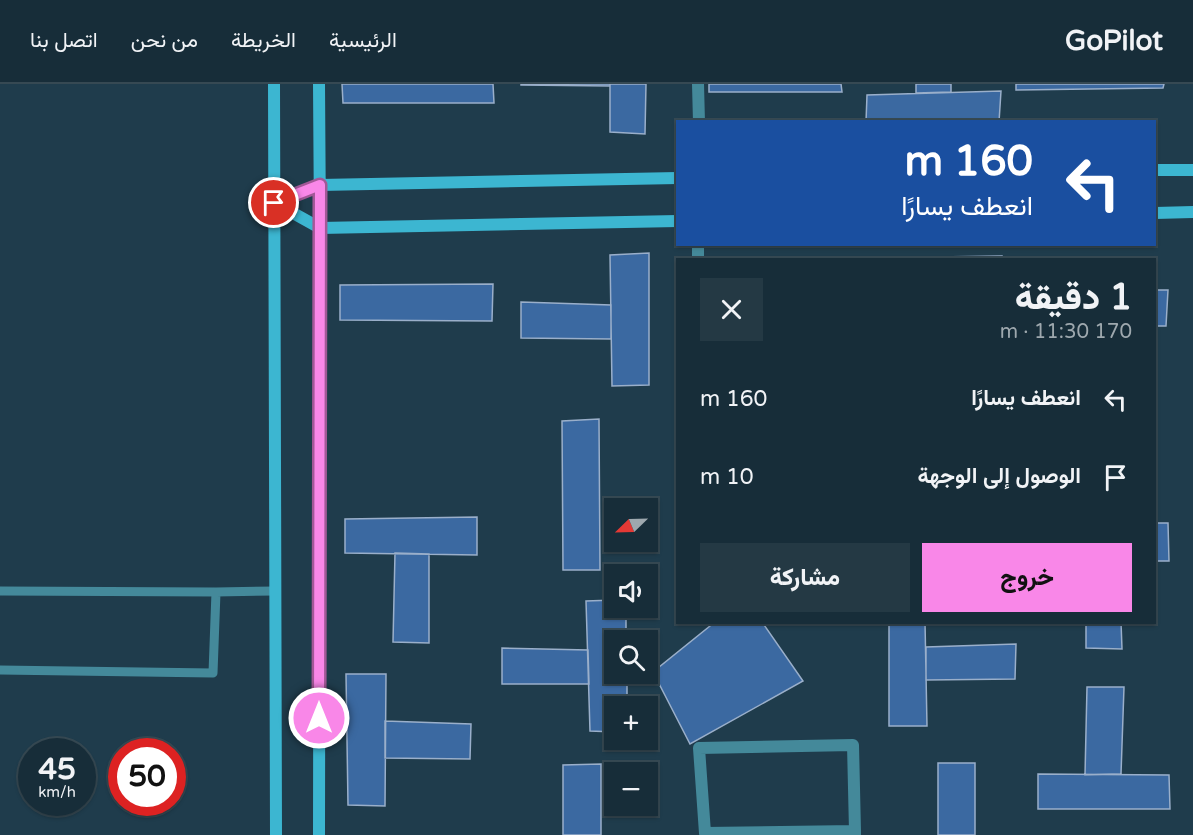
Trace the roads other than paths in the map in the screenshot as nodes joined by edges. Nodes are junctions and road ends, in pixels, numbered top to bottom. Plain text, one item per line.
1 (274, 84) edge
2 (319, 84) edge
3 (698, 84) edge
4 (699, 120) edge
5 (1156, 170) edge
6 (1193, 170) edge
7 (676, 177) edge
8 (320, 185) junction
9 (274, 203) junction
10 (1193, 212) edge
11 (1156, 213) edge
12 (676, 221) edge
13 (320, 228) junction
14 (0, 591) edge
15 (275, 591) junction
16 (216, 592) junction
17 (0, 670) edge
18 (855, 833) edge
19 (276, 835) edge
20 (319, 835) edge

1 - 9 main road
2 - 8 main road
3 - 4 street
5 - 6 main road
7 - 8 main road
8 - 9 main road
8 - 13 main road
9 - 13 main road
9 - 15 main road
10 - 11 main road
12 - 13 main road
13 - 20 main road
14 - 16 lane
15 - 16 lane
15 - 19 main road
16 - 17 lane
18 - 18 street

